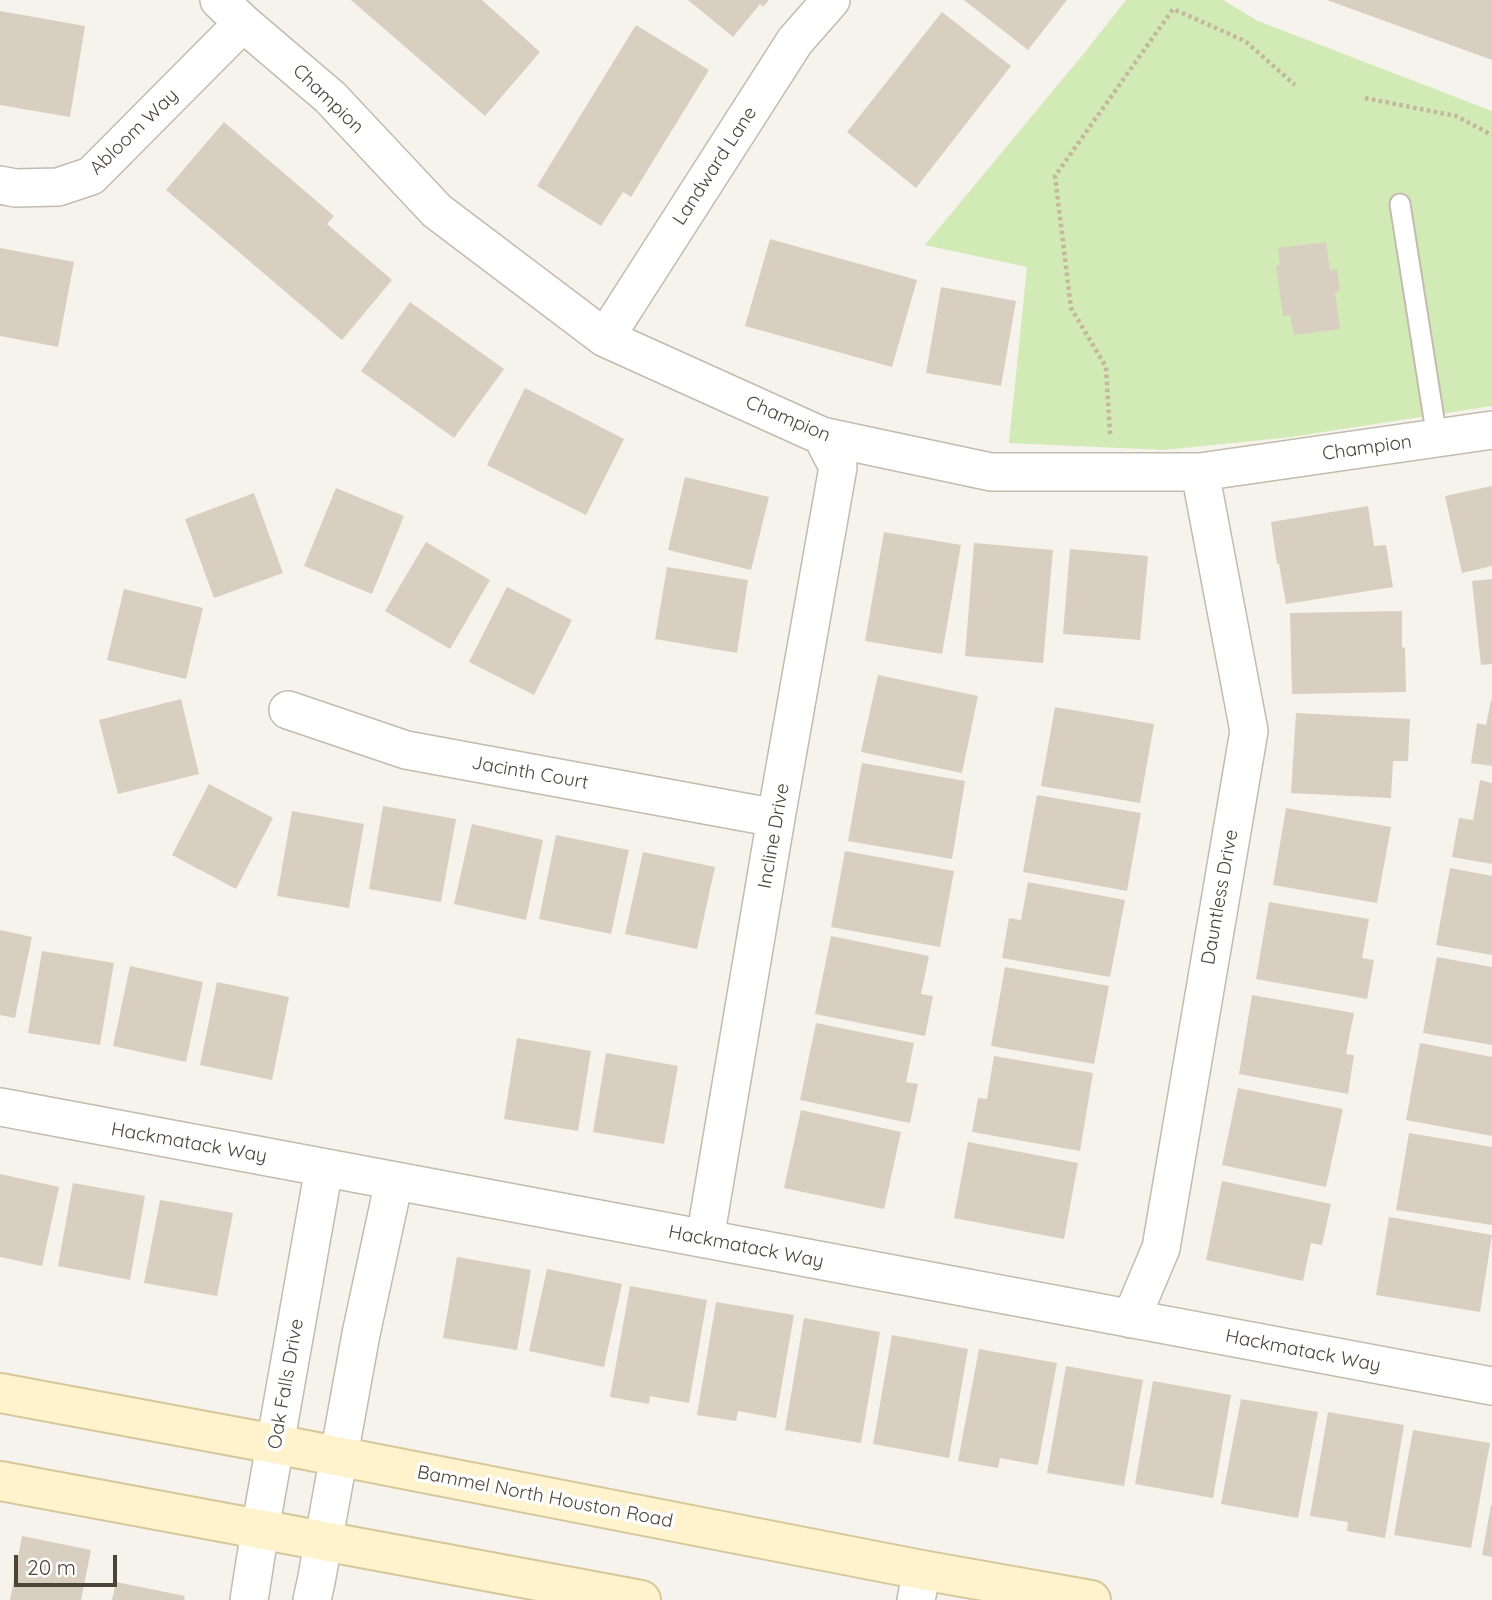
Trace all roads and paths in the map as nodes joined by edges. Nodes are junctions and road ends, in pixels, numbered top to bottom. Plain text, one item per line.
1 (831, 0) edge
2 (231, 12) edge
3 (1295, 85) dead end
4 (1365, 99) dead end
5 (1492, 135) edge
6 (0, 185) edge
7 (1400, 204) dead end
8 (605, 338) junction
9 (1492, 430) edge
10 (1110, 434) dead end
11 (821, 436) junction
12 (1437, 438) junction
13 (1200, 472) junction
14 (288, 710) dead end
15 (776, 818) junction
16 (0, 1107) edge
17 (324, 1168) junction
18 (394, 1181) junction
19 (705, 1239) junction
20 (1131, 1319) junction
21 (1492, 1386) edge
22 (0, 1393) edge
23 (275, 1444) junction
24 (339, 1456) junction
25 (0, 1481) edge
26 (260, 1530) junction
27 (323, 1542) junction
28 (919, 1585) edge
29 (249, 1600) edge
30 (312, 1600) edge
31 (641, 1600) edge
32 (1091, 1600) edge

1 - 8 street, Landward Lane
2 - 6 street, Abloom Way
2 - 8 street, Champion
3 - 10 path
4 - 5 path
7 - 12 lane
8 - 11 street, Champion
9 - 12 street, Champion
11 - 13 street, Champion
11 - 15 street, Incline Drive
12 - 13 street, Champion
13 - 20 street, Dauntless Drive
14 - 15 street, Jacinth Court
15 - 19 street, Incline Drive
16 - 17 street, Hackmatack Way
17 - 18 street, Hackmatack Way
17 - 23 street, Oak Falls Drive
18 - 19 street, Hackmatack Way
18 - 24 street
19 - 20 street, Hackmatack Way
20 - 21 street, Hackmatack Way
22 - 23 main road, Bammel North Houston Road
23 - 24 main road, Bammel North Houston Road
23 - 26 street, Oak Falls Drive
24 - 27 street
24 - 28 main road, Bammel North Houston Road
25 - 26 main road
26 - 27 main road
26 - 29 street, Oak Falls Drive
27 - 30 street
27 - 31 main road
28 - 32 main road, Bammel North Houston Road

